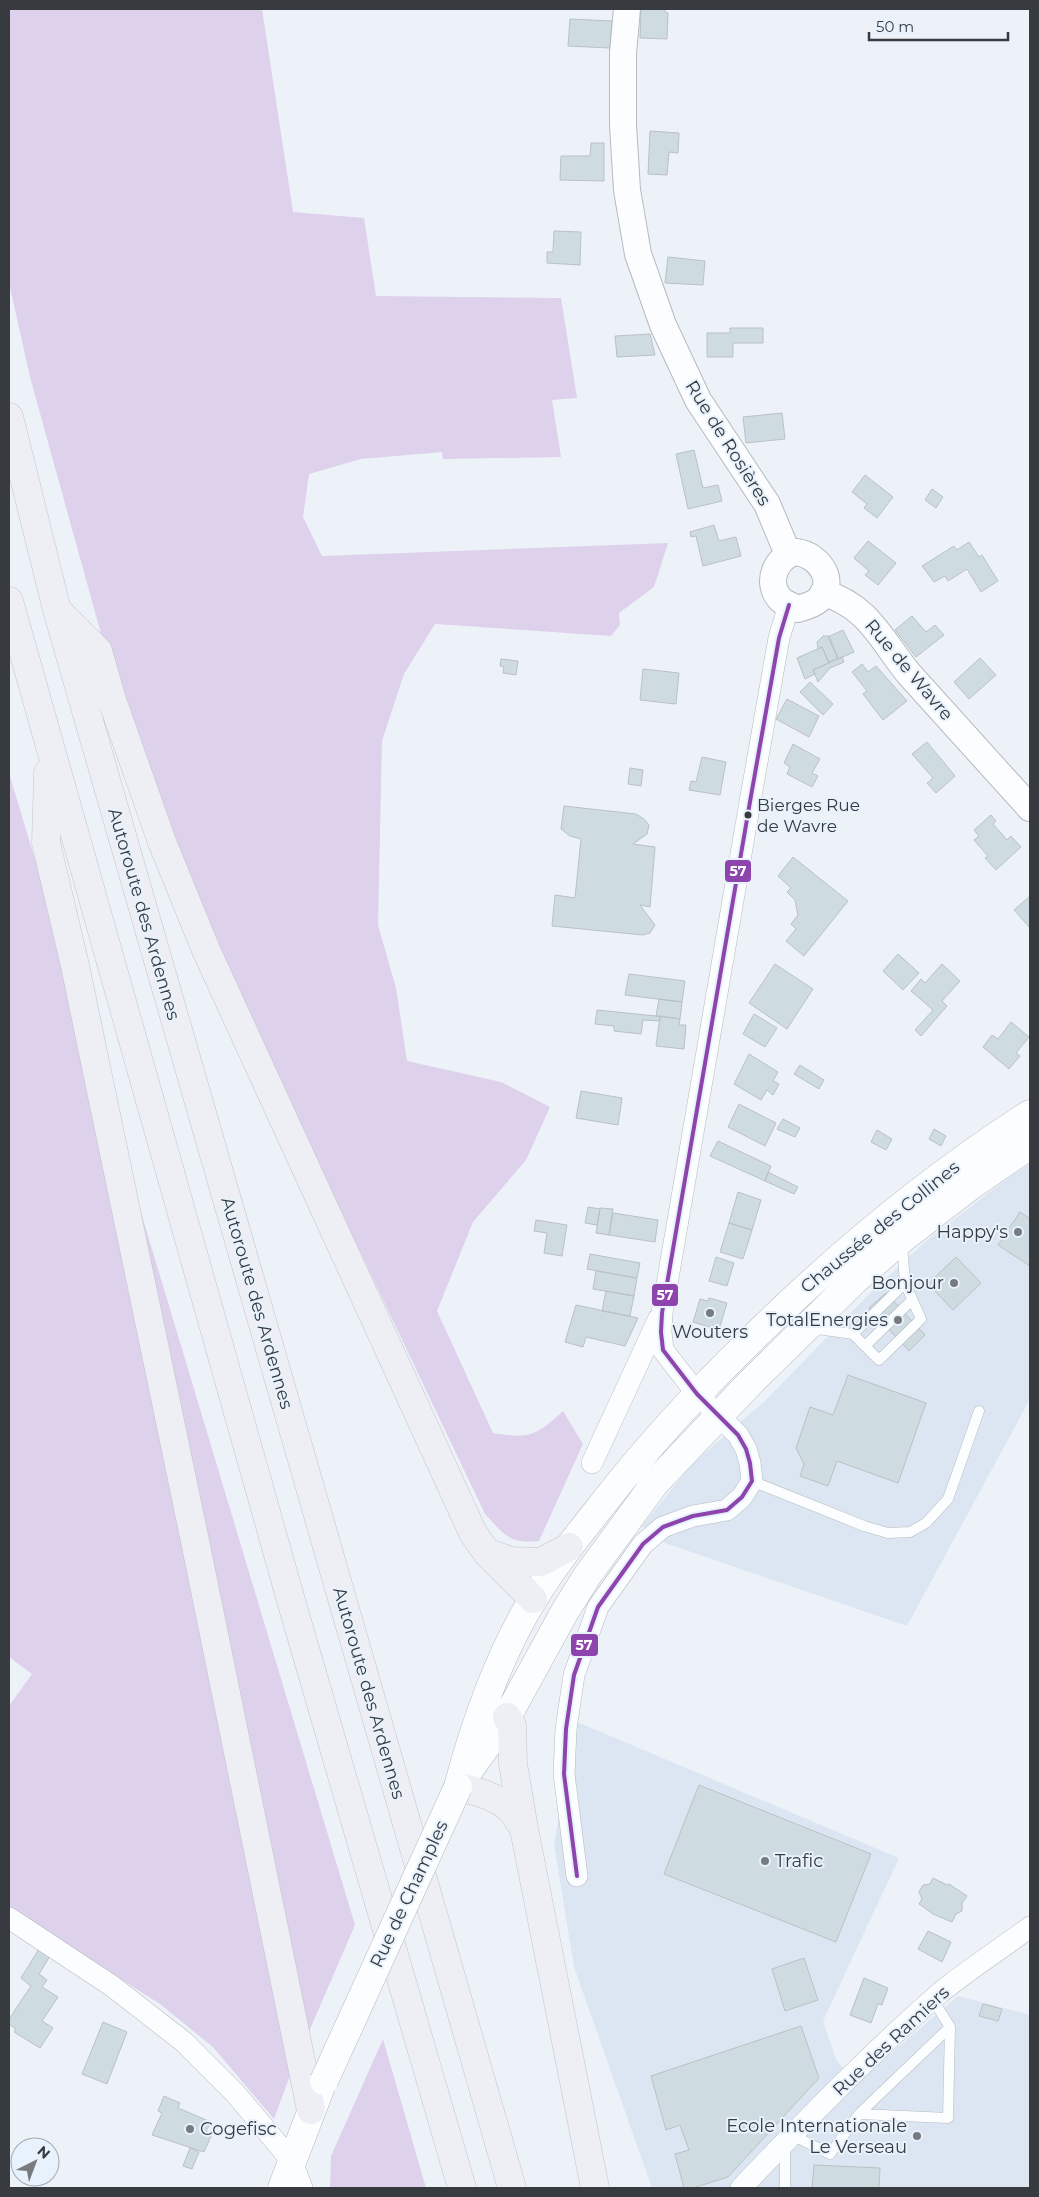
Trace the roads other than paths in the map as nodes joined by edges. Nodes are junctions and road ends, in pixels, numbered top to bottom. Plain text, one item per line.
1 (627, 9) edge
2 (9, 416) edge
3 (788, 554) junction
4 (823, 593) junction
5 (9, 601) edge
6 (789, 605) junction
7 (57, 610) junction
8 (49, 747) junction
9 (1030, 808) edge
10 (1030, 1114) edge
11 (1030, 1145) edge
12 (902, 1240) junction
13 (905, 1283) junction
14 (912, 1300) junction
15 (662, 1312) junction
16 (806, 1328) junction
17 (853, 1334) junction
18 (865, 1346) junction
19 (697, 1394) junction
20 (979, 1411) dead end
21 (718, 1415) junction
22 (592, 1463) dead end
23 (752, 1482) junction
24 (569, 1547) junction
25 (487, 1553) junction
26 (533, 1599) junction
27 (507, 1717) junction
28 (475, 1746) junction
29 (458, 1787) junction
30 (524, 1829) junction
31 (577, 1876) dead end
32 (9, 1919) edge
33 (1030, 1927) edge
34 (933, 2000) junction
35 (950, 2027) junction
36 (311, 2110) junction
37 (859, 2114) junction
38 (792, 2135) junction
39 (292, 2162) junction
40 (282, 2188) edge
41 (302, 2188) edge
42 (462, 2188) edge
43 (512, 2188) edge
44 (596, 2188) edge
45 (741, 2188) edge
46 (785, 2188) edge

1 - 3 street, Rue de Rosières
2 - 7 highway, Autoroute des Ardennes
3 - 4 street
3 - 6 street
4 - 6 street
4 - 9 street, Rue de Wavre
5 - 8 highway
6 - 15 street
7 - 25 highway
7 - 43 highway, Autoroute des Ardennes
8 - 36 highway
8 - 42 highway
10 - 19 main road, Chaussée des Collines
11 - 12 main road, Chaussée des Collines
12 - 13 lane
12 - 16 main road, Chaussée des Collines
13 - 14 lane
13 - 17 lane
14 - 18 lane
14 - 18 lane
15 - 19 street
15 - 22 street
16 - 17 lane
16 - 21 main road, Chaussée des Collines
17 - 18 lane
19 - 21 street
19 - 24 main road, Chaussée des Collines
20 - 23 lane
21 - 23 street
21 - 27 main road, Chaussée des Collines
23 - 31 street
24 - 25 highway
24 - 26 main road, Chaussée des Collines
25 - 26 highway
26 - 28 main road
27 - 28 main road, Chaussée des Collines
27 - 30 highway
28 - 29 main road, Rue de Champles
29 - 30 highway
29 - 36 main road, Rue de Champles, bridge
30 - 44 highway
32 - 39 street
33 - 34 street, Rue des Ramiers
34 - 35 lane
34 - 38 street, Rue des Ramiers
35 - 37 lane
35 - 37 lane
36 - 39 main road, Rue de Champles
37 - 38 lane
38 - 45 street, Rue des Ramiers
38 - 46 lane
39 - 40 main road, Rue de Champles
39 - 41 street

